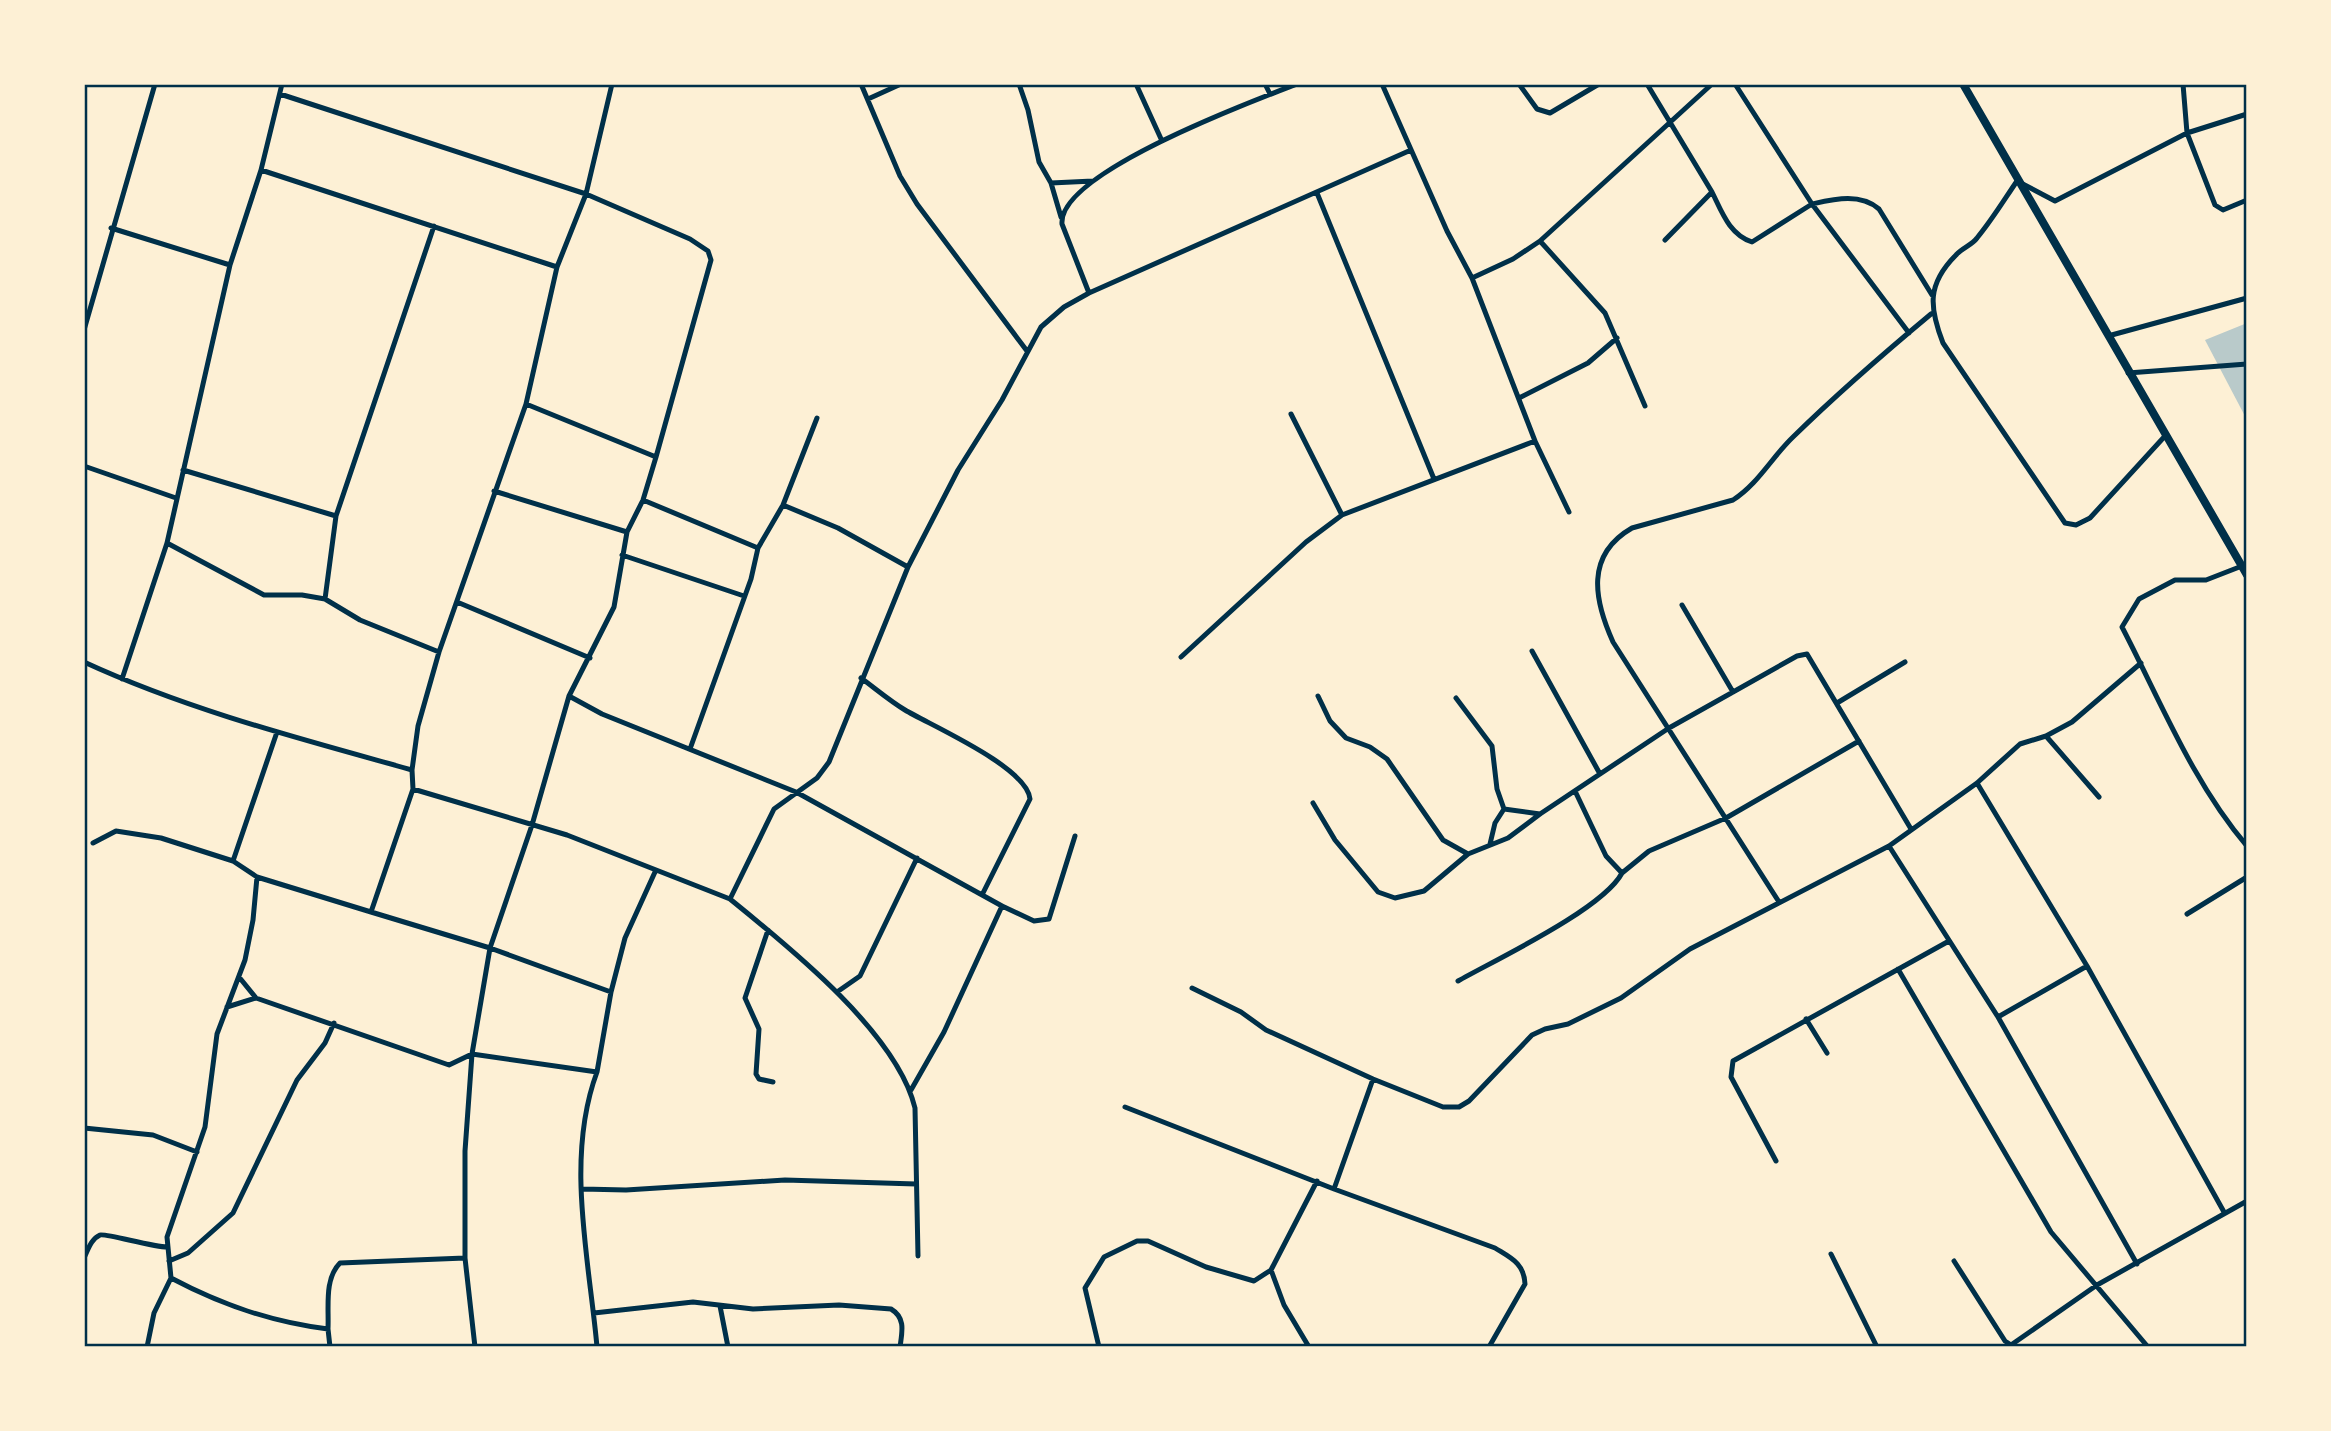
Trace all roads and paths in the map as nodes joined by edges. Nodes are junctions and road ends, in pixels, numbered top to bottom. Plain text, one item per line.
1 (155, 84) edge
2 (282, 84) edge
3 (612, 84) edge
4 (861, 84) edge
5 (901, 84) edge
6 (1019, 84) edge
7 (1136, 84) edge
8 (1265, 84) edge
9 (1297, 84) edge
10 (1382, 84) edge
11 (1519, 84) edge
12 (1599, 84) edge
13 (1647, 84) edge
14 (1712, 84) edge
15 (1735, 84) edge
16 (1963, 84) edge
17 (2183, 84) edge
18 (280, 94) junction
19 (1270, 94) junction
20 (868, 99) junction
21 (2247, 114) edge
22 (1672, 124) junction
23 (2187, 133) junction
24 (1162, 141) junction
25 (1410, 150) junction
26 (261, 170) junction
27 (1096, 181) junction
28 (2017, 181) junction
29 (1051, 183) junction
30 (1712, 192) junction
31 (1317, 193) junction
32 (586, 194) junction
33 (2247, 200) edge
34 (1812, 204) junction
35 (1061, 217) junction
36 (435, 226) junction
37 (111, 228) junction
38 (1665, 240) dead end
39 (1540, 241) junction
40 (230, 265) junction
41 (557, 267) junction
42 (1472, 278) junction
43 (1089, 293) junction
44 (1932, 295) junction
45 (2247, 298) edge
46 (84, 301) edge
47 (91, 303) junction
48 (1931, 314) junction
49 (84, 330) edge
50 (1909, 333) junction
51 (2107, 337) junction
52 (1617, 338) junction
53 (1027, 351) junction
54 (2247, 364) edge
55 (2128, 373) junction
56 (1519, 397) junction
57 (526, 404) junction
58 (1645, 406) dead end
59 (1291, 414) dead end
60 (817, 418) dead end
61 (2165, 436) junction
62 (1535, 441) junction
63 (656, 457) junction
64 (84, 466) edge
65 (183, 470) junction
66 (1434, 479) junction
67 (494, 491) junction
68 (176, 498) junction
69 (643, 500) junction
70 (783, 505) junction
71 (1569, 512) dead end
72 (1342, 515) junction
73 (335, 516) junction
74 (627, 532) junction
75 (167, 543) junction
76 (758, 548) junction
77 (622, 555) junction
78 (2242, 566) junction
79 (908, 567) junction
80 (2247, 575) edge
81 (744, 596) junction
82 (325, 599) junction
83 (457, 603) junction
84 (1682, 605) dead end
85 (1532, 651) dead end
86 (439, 652) junction
87 (1181, 657) dead end
88 (590, 658) junction
89 (84, 662) edge
90 (1905, 662) dead end
91 (2141, 663) junction
92 (861, 678) junction
93 (122, 679) junction
94 (1733, 692) junction
95 (569, 696) junction
96 (1318, 696) dead end
97 (1456, 698) dead end
98 (1837, 703) junction
99 (1669, 728) junction
100 (277, 732) junction
101 (2046, 736) junction
102 (1859, 741) junction
103 (690, 750) junction
104 (411, 770) junction
105 (1600, 774) junction
106 (1977, 783) junction
107 (413, 789) junction
108 (796, 792) junction
109 (1575, 792) junction
110 (2099, 797) dead end
111 (1313, 803) dead end
112 (1503, 809) junction
113 (1540, 814) junction
114 (1726, 817) junction
115 (532, 825) junction
116 (1911, 829) junction
117 (1075, 836) dead end
118 (93, 843) dead end
119 (1490, 844) junction
120 (1889, 846) junction
121 (2247, 846) edge
122 (1468, 854) junction
123 (917, 858) junction
124 (233, 861) junction
125 (655, 872) junction
126 (1622, 873) junction
127 (257, 877) junction
128 (2247, 877) edge
129 (983, 893) junction
130 (730, 900) junction
131 (1779, 902) junction
132 (1002, 906) junction
133 (371, 912) junction
134 (2187, 914) dead end
135 (768, 930) junction
136 (1949, 941) junction
137 (490, 948) junction
138 (2087, 966) junction
139 (1898, 969) junction
140 (239, 976) junction
141 (1458, 981) dead end
142 (1192, 988) dead end
143 (611, 992) junction
144 (837, 992) junction
145 (256, 998) junction
146 (227, 1007) junction
147 (1998, 1017) junction
148 (1807, 1019) junction
149 (334, 1023) junction
150 (1827, 1053) dead end
151 (471, 1054) junction
152 (597, 1072) junction
153 (1373, 1079) junction
154 (773, 1082) dead end
155 (911, 1090) junction
156 (1125, 1107) dead end
157 (84, 1128) edge
158 (197, 1152) junction
159 (1776, 1161) dead end
160 (1317, 1181) junction
161 (916, 1184) junction
162 (582, 1189) junction
163 (1334, 1189) junction
164 (2247, 1201) edge
165 (2224, 1212) junction
166 (167, 1247) junction
167 (1831, 1254) dead end
168 (918, 1256) dead end
169 (84, 1258) edge
170 (465, 1258) junction
171 (169, 1261) junction
172 (1954, 1261) dead end
173 (2137, 1264) junction
174 (1271, 1270) junction
175 (171, 1278) junction
176 (2097, 1285) junction
177 (720, 1306) junction
178 (594, 1313) junction
179 (328, 1329) junction
180 (2011, 1346) edge
181 (147, 1347) edge
182 (330, 1347) edge
183 (475, 1347) edge
184 (597, 1347) edge
185 (728, 1347) edge
186 (900, 1347) edge
187 (1099, 1347) edge
188 (1309, 1347) edge
189 (1489, 1347) edge
190 (1877, 1347) edge
191 (2148, 1347) edge

1 - 37 street
2 - 18 street
3 - 32 street
4 - 20 street
5 - 20 street
6 - 29 street
7 - 24 street
8 - 19 street
9 - 19 street
10 - 25 street
11 - 12 street
13 - 22 street
14 - 22 street
15 - 34 street
16 - 28 highway
17 - 23 street
18 - 26 street
18 - 32 street
19 - 24 street
20 - 53 street
21 - 23 street
22 - 30 street
22 - 39 street
23 - 28 street
23 - 33 street
24 - 27 street
25 - 31 street
25 - 42 street
26 - 36 street
26 - 40 street
27 - 29 street
27 - 35 street
28 - 44 street
28 - 51 highway
29 - 35 street
30 - 34 street
30 - 38 street
31 - 43 street
31 - 66 street
32 - 41 street
32 - 63 street
34 - 44 street
34 - 50 street
35 - 43 street
36 - 41 street
36 - 73 street
37 - 40 street
37 - 47 street
39 - 42 street
39 - 52 street
40 - 65 street
41 - 57 street
42 - 56 street
43 - 53 street
44 - 48 street
45 - 51 street
46 - 47 street
47 - 49 street
48 - 50 street
48 - 61 street
50 - 99 street
51 - 55 highway
52 - 56 street
52 - 58 street
53 - 79 street
54 - 55 street
55 - 61 highway
56 - 62 street
57 - 63 street
57 - 67 street
59 - 72 street
60 - 70 street
61 - 78 highway
62 - 66 street
62 - 71 street
63 - 69 street
64 - 68 street
65 - 68 street
65 - 73 street
66 - 72 street
67 - 74 street
67 - 83 street
68 - 75 street
69 - 74 street
69 - 76 street
70 - 76 street
70 - 79 street
72 - 87 street
73 - 82 street
74 - 77 street
75 - 82 street
75 - 93 street
76 - 81 street
77 - 81 street
77 - 88 street
78 - 80 highway
78 - 91 street
79 - 92 street
81 - 103 street
82 - 86 street
83 - 86 street
83 - 88 street
84 - 94 street
85 - 105 street
86 - 104 street
88 - 95 street
89 - 93 street
90 - 98 street
91 - 101 street
91 - 121 street
92 - 108 street
92 - 129 street
93 - 100 street
94 - 98 street
94 - 99 street
95 - 103 street
95 - 115 street
96 - 122 street
97 - 112 street
98 - 102 street
99 - 105 street
99 - 114 street
100 - 104 street
100 - 124 street
101 - 106 street
101 - 110 street
102 - 114 street
102 - 116 street
103 - 108 street
104 - 107 street
105 - 109 street
106 - 116 street
106 - 138 street
107 - 115 street
107 - 133 street
108 - 123 street
108 - 130 street
109 - 113 street
109 - 126 street
111 - 122 street
112 - 113 street
112 - 119 street
113 - 119 street
114 - 126 street
114 - 131 street
115 - 125 street
115 - 137 street
116 - 120 street
117 - 132 street
118 - 124 street
119 - 122 street
120 - 131 street
120 - 136 street
123 - 129 street
123 - 144 street
124 - 127 street
125 - 130 street
125 - 143 street
126 - 141 street
127 - 133 street
127 - 140 street
128 - 134 street
129 - 132 street
130 - 135 street
131 - 153 street
132 - 155 street
133 - 137 street
135 - 144 street
135 - 154 street
136 - 139 street
136 - 147 street
137 - 143 street
137 - 151 street
138 - 147 street
138 - 165 street
139 - 148 street
139 - 176 street
140 - 145 street
140 - 146 street
142 - 153 street
143 - 152 street
144 - 155 street
145 - 146 street
145 - 149 street
146 - 158 street
147 - 173 street
148 - 150 street
148 - 159 street
149 - 151 street
149 - 171 street
151 - 152 street
151 - 170 street
152 - 162 street
153 - 163 street
155 - 161 street
156 - 160 street
157 - 158 street
158 - 166 street
160 - 163 street
160 - 174 street
161 - 162 street
161 - 168 street
162 - 178 street
163 - 189 street
164 - 165 street
165 - 173 street
166 - 169 street
166 - 171 street
167 - 190 street
170 - 179 street
170 - 183 street
171 - 175 street
172 - 180 street
173 - 176 street
174 - 187 street
174 - 188 street
175 - 179 street
175 - 181 street
176 - 180 street
176 - 191 street
177 - 178 street
177 - 185 street
177 - 186 street
178 - 184 street
179 - 182 street

